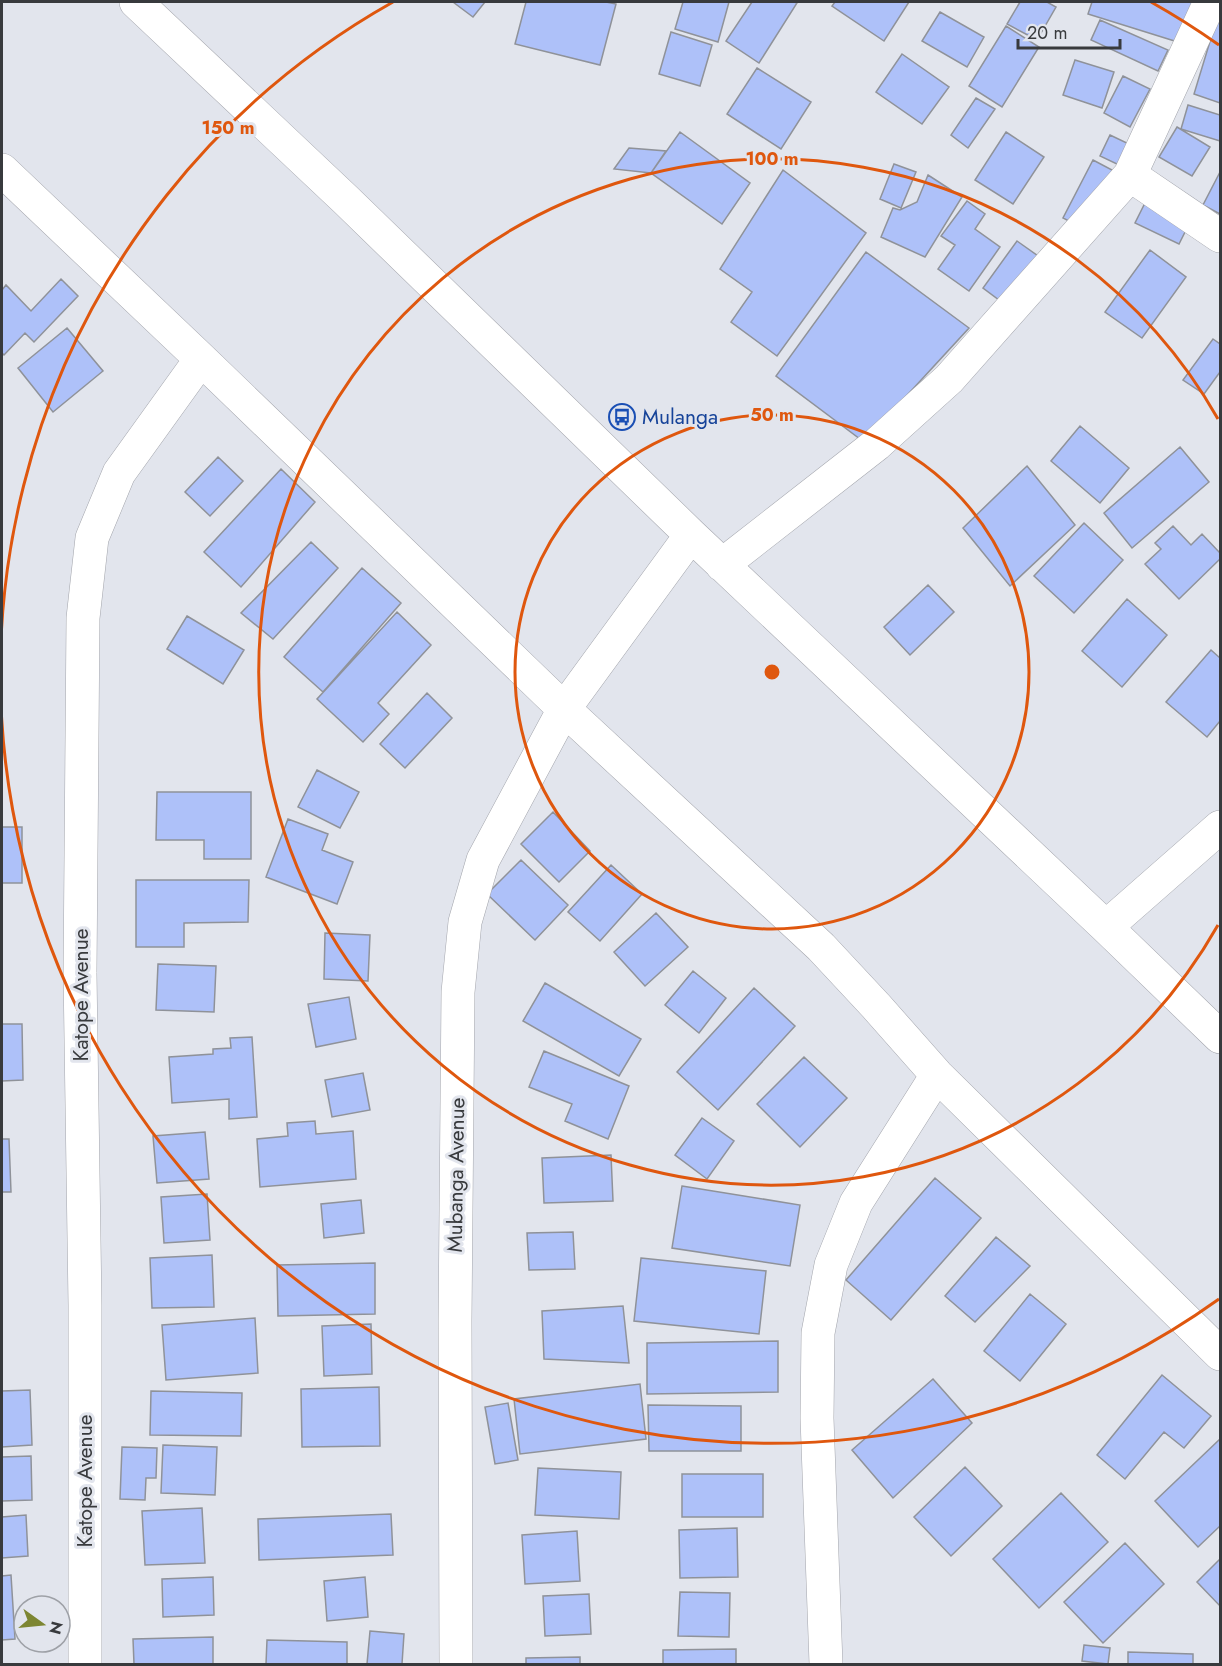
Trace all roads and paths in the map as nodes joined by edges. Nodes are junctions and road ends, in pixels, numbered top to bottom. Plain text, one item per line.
1 (136, 2) edge
2 (1210, 2) edge
3 (1216, 2) edge
4 (1221, 4) edge
5 (2, 170) edge
6 (1130, 175) junction
7 (1221, 236) edge
8 (201, 359) junction
9 (691, 535) junction
10 (723, 565) junction
11 (564, 709) junction
12 (1221, 827) edge
13 (1106, 927) junction
14 (1221, 1037) edge
15 (937, 1075) junction
16 (1221, 1354) edge
17 (85, 1665) edge
18 (456, 1665) edge
19 (826, 1665) edge

1 - 9 street
2 - 6 street
3 - 4 street
5 - 8 street
6 - 7 street
6 - 10 street
8 - 11 street
8 - 17 street, Katope Avenue
9 - 10 street
9 - 11 street, Mubanga Avenue
10 - 13 street
11 - 15 street
11 - 18 street, Mubanga Avenue
12 - 13 street
13 - 14 street
15 - 16 street
15 - 19 street

